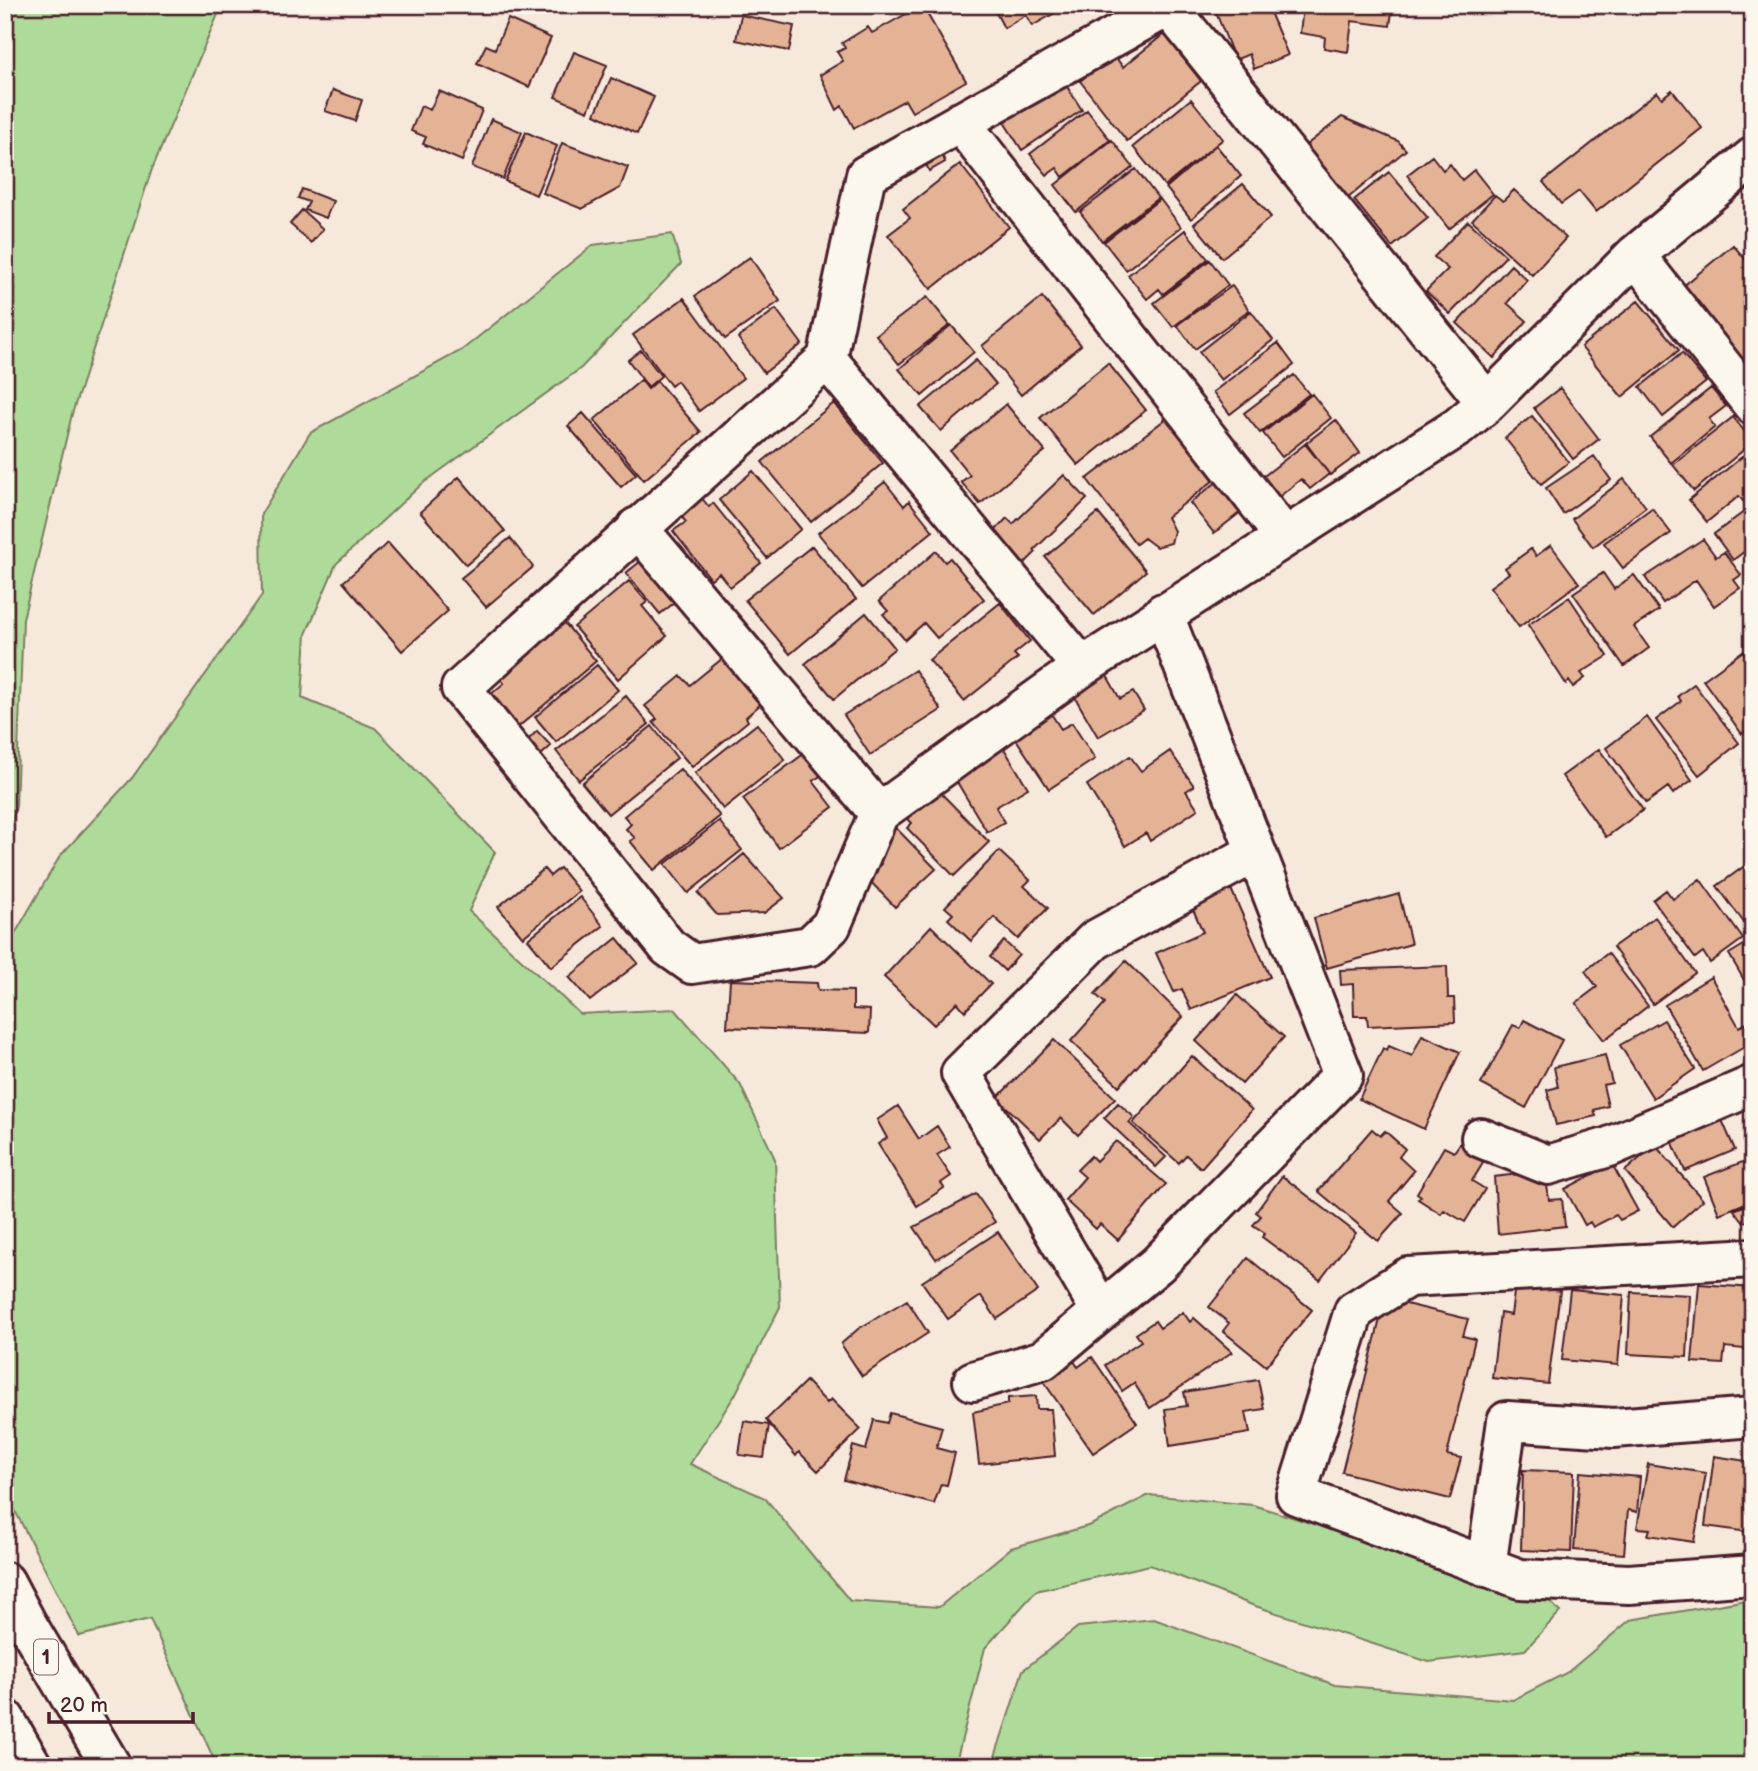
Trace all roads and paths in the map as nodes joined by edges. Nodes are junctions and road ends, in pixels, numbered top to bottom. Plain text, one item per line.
1 (1170, 6) edge
2 (960, 122) junction
3 (1753, 157) edge
4 (1635, 255) junction
5 (827, 359) junction
6 (1487, 403) junction
7 (1753, 405) edge
8 (637, 527) junction
9 (1284, 536) junction
10 (1163, 613) junction
11 (1082, 667) junction
12 (879, 813) junction
13 (1256, 852) junction
14 (1753, 1084) edge
15 (1481, 1138) dead end
16 (1753, 1258) edge
17 (1101, 1311) junction
18 (973, 1381) dead end
19 (1753, 1417) edge
20 (1486, 1567) junction
21 (1753, 1575) edge
22 (5, 1581) edge
23 (5, 1719) edge
24 (32, 1766) edge
25 (111, 1766) edge

1 - 2 main road
1 - 6 main road
2 - 5 main road
2 - 9 main road
3 - 4 main road
4 - 6 main road
4 - 7 main road
5 - 8 main road
5 - 11 main road
6 - 9 main road
8 - 12 main road
8 - 12 main road
9 - 10 main road
10 - 11 main road
10 - 13 main road
11 - 12 main road
13 - 17 main road
13 - 17 main road
14 - 15 main road
16 - 20 main road
17 - 18 main road
19 - 20 main road
20 - 21 main road
22 - 25 main road, 1
23 - 24 main road

